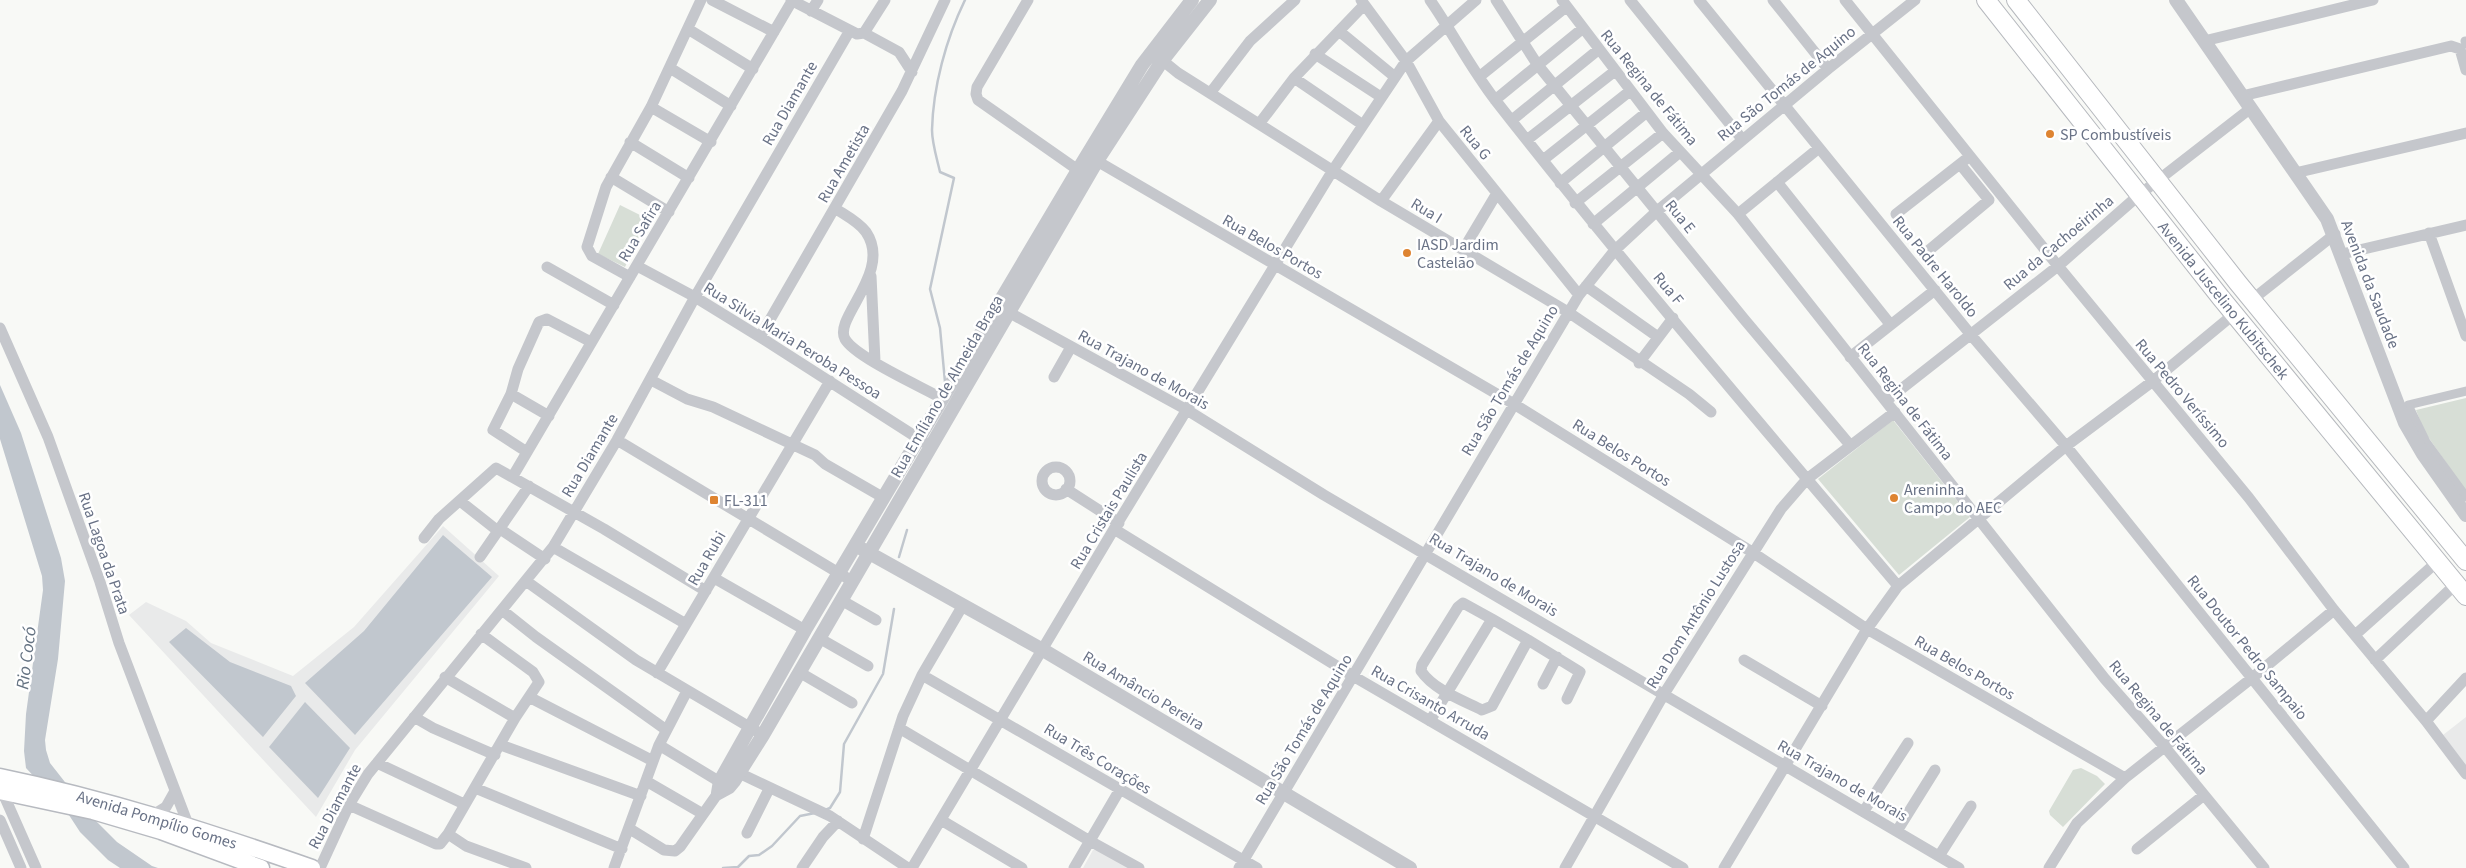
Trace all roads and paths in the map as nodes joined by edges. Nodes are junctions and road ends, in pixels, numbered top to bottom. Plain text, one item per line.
1 (701, 0) edge
2 (712, 0) edge
3 (792, 0) edge
4 (818, 0) edge
5 (885, 0) edge
6 (945, 0) edge
7 (1028, 0) edge
8 (1192, 0) edge
9 (1210, 0) edge
10 (1295, 0) edge
11 (1430, 0) edge
12 (1476, 0) edge
13 (1496, 0) edge
14 (1630, 0) edge
15 (1699, 0) edge
16 (1773, 0) edge
17 (1845, 0) edge
18 (1915, 0) edge
19 (1986, 0) edge
20 (2016, 0) edge
21 (2176, 0) edge
22 (2373, 0) edge
23 (1363, 2) edge
24 (1564, 4) edge
25 (811, 11) junction
26 (1447, 24) junction
27 (688, 29) junction
28 (1582, 29) junction
29 (774, 32) junction
30 (1339, 32) junction
31 (857, 33) junction
32 (1872, 34) junction
33 (2204, 41) junction
34 (1522, 44) junction
35 (1598, 50) junction
36 (1315, 54) junction
37 (1157, 56) junction
38 (1406, 61) junction
39 (1537, 64) junction
40 (670, 68) junction
41 (1828, 69) junction
42 (753, 70) junction
43 (2466, 70) edge
44 (1615, 71) junction
45 (912, 72) junction
46 (1394, 77) junction
47 (1479, 77) junction
48 (1294, 78) junction
49 (1554, 85) junction
50 (1630, 91) junction
51 (1211, 92) junction
52 (2242, 96) junction
53 (1382, 97) junction
54 (1495, 100) junction
55 (1785, 105) junction
56 (731, 106) junction
57 (1570, 106) junction
58 (651, 107) junction
59 (2251, 108) junction
60 (1647, 112) junction
61 (1512, 120) junction
62 (1439, 121) junction
63 (1259, 124) junction
64 (1363, 125) junction
65 (1588, 126) junction
66 (1663, 133) junction
67 (2466, 133) edge
68 (1742, 139) junction
69 (1527, 140) junction
70 (630, 142) junction
71 (711, 142) junction
72 (1603, 146) junction
73 (1819, 148) junction
74 (1680, 152) junction
75 (1970, 157) junction
76 (1543, 160) junction
77 (1097, 161) junction
78 (1077, 164) junction
79 (1960, 164) junction
80 (1620, 166) junction
81 (1333, 170) junction
82 (1701, 173) junction
83 (2295, 173) junction
84 (611, 177) junction
85 (689, 178) junction
86 (2158, 181) junction
87 (1777, 182) junction
88 (1560, 183) junction
89 (1637, 187) junction
90 (1497, 193) junction
91 (2140, 196) junction
92 (1381, 201) junction
93 (1576, 203) junction
94 (836, 208) junction
95 (669, 212) junction
96 (1656, 212) junction
97 (1738, 214) junction
98 (1896, 214) dead end
99 (1593, 224) junction
100 (2466, 224) edge
101 (2429, 233) junction
102 (2335, 234) junction
103 (1463, 250) junction
104 (1615, 250) junction
105 (1928, 251) dead end
106 (2342, 254) junction
107 (637, 266) junction
108 (1274, 266) junction
109 (2058, 266) junction
110 (547, 267) dead end
111 (871, 276) junction
112 (630, 277) junction
113 (1583, 290) junction
114 (1935, 290) junction
115 (695, 297) junction
116 (2253, 299) junction
117 (614, 304) junction
118 (1568, 312) junction
119 (1010, 313) junction
120 (2234, 314) junction
121 (1673, 318) junction
122 (1890, 324) junction
123 (0, 328) edge
124 (1971, 335) junction
125 (2466, 336) edge
126 (760, 337) junction
127 (1658, 337) junction
128 (591, 342) junction
129 (1071, 348) junction
130 (1850, 357) junction
131 (875, 361) junction
132 (1639, 362) junction
133 (1054, 377) dead end
134 (651, 380) junction
135 (830, 381) junction
136 (2153, 381) junction
137 (2466, 391) edge
138 (511, 394) junction
139 (943, 399) junction
140 (1886, 401) junction
141 (1514, 404) junction
142 (1187, 410) junction
143 (1711, 412) dead end
144 (1895, 412) junction
145 (549, 416) junction
146 (617, 440) junction
147 (925, 442) junction
148 (793, 444) junction
149 (1850, 445) junction
150 (2066, 446) junction
151 (527, 452) junction
152 (513, 476) junction
153 (1807, 478) junction
154 (528, 486) junction
155 (1066, 489) dead end
156 (2466, 497) edge
157 (884, 498) junction
158 (460, 501) junction
159 (574, 512) junction
160 (2466, 515) edge
161 (748, 518) junction
162 (1977, 519) junction
163 (1116, 526) junction
164 (499, 530) junction
165 (424, 538) dead end
166 (553, 547) junction
167 (862, 550) junction
168 (1752, 552) junction
169 (1426, 553) junction
170 (480, 557) dead end
171 (545, 559) junction
172 (2438, 561) junction
173 (2466, 561) edge
174 (846, 577) junction
175 (714, 578) junction
176 (526, 581) junction
177 (1898, 586) junction
178 (2461, 590) edge
179 (706, 591) junction
180 (841, 600) junction
181 (963, 605) junction
182 (502, 610) junction
183 (2334, 610) junction
184 (1492, 619) junction
185 (876, 620) dead end
186 (686, 624) junction
187 (1868, 629) junction
188 (805, 630) junction
189 (481, 634) junction
190 (2355, 635) junction
191 (819, 638) junction
192 (1528, 640) junction
193 (1043, 650) junction
194 (1558, 657) junction
195 (1744, 660) dead end
196 (2375, 660) junction
197 (868, 666) dead end
198 (799, 672) junction
199 (657, 673) junction
200 (922, 675) junction
201 (1353, 676) junction
202 (445, 677) junction
203 (2252, 678) junction
204 (2466, 678) edge
205 (1543, 684) dead end
206 (687, 690) junction
207 (1447, 692) junction
208 (1664, 694) junction
209 (529, 697) junction
210 (1567, 699) dead end
211 (852, 703) dead end
212 (1822, 706) junction
213 (414, 716) junction
214 (515, 718) junction
215 (1001, 720) junction
216 (1430, 721) junction
217 (2426, 722) junction
218 (899, 728) junction
219 (666, 729) junction
220 (758, 731) junction
221 (1908, 743) dead end
222 (659, 745) junction
223 (2164, 746) junction
224 (498, 750) junction
225 (653, 761) junction
226 (377, 763) junction
227 (1786, 766) junction
228 (972, 769) junction
229 (1935, 770) dead end
230 (739, 773) junction
231 (2466, 774) edge
232 (2125, 778) junction
233 (646, 781) junction
234 (5, 786) edge
235 (722, 787) junction
236 (475, 788) junction
237 (769, 789) junction
238 (1119, 790) junction
239 (175, 791) junction
240 (1284, 793) junction
241 (2204, 795) junction
242 (641, 796) junction
243 (93, 804) junction
244 (464, 804) junction
245 (350, 805) junction
246 (1971, 806) dead end
247 (1864, 811) junction
248 (703, 814) junction
249 (153, 815) junction
250 (1594, 816) junction
251 (834, 818) junction
252 (941, 820) junction
253 (0, 822) edge
254 (189, 827) junction
255 (630, 829) junction
256 (1897, 831) junction
257 (747, 833) dead end
258 (448, 834) junction
259 (863, 839) junction
260 (1090, 841) junction
261 (622, 849) junction
262 (2137, 849) dead end
263 (1939, 856) junction
264 (1242, 864) edge
265 (22, 868) edge
266 (36, 868) edge
267 (261, 868) edge
268 (312, 868) edge
269 (320, 868) edge
270 (526, 868) edge
271 (614, 868) edge
272 (802, 868) edge
273 (908, 868) edge
274 (912, 868) edge
275 (1022, 868) edge
276 (1074, 868) edge
277 (1140, 868) edge
278 (1257, 868) edge
279 (1410, 868) edge
280 (1564, 868) edge
281 (1683, 868) edge
282 (1724, 868) edge
283 (1959, 868) edge
284 (2049, 868) edge
285 (2264, 868) edge
286 (2404, 868) edge

1 - 27 street
2 - 29 street
3 - 25 street
3 - 29 street, Rua Safira
4 - 25 street
5 - 31 street, Rua Diamante
6 - 45 street, Rua Ametista
7 - 78 street
8 - 37 street, Rua Emíliano de Almeida Braga
9 - 37 street, Rua Emíliano de Almeida Braga
10 - 51 street
11 - 26 street, Rua F
12 - 26 street, Rua Cristais Paulista
13 - 34 street, Rua E
14 - 68 street
15 - 55 street, Rua Padre Haroldo
16 - 41 street
17 - 32 street, Rua Pedro Veríssimo
18 - 32 street, Rua São Tomás de Aquino
19 - 91 main road, Avenida Juscelino Kubitschek
20 - 86 main road, Avenida Juscelino Kubitschek
21 - 33 street, Avenida da Saudade
22 - 33 street
23 - 30 street
23 - 38 street, Rua G
24 - 28 street, Rua Regina de Fátima
24 - 34 street
25 - 31 street
26 - 38 street, Rua Cristais Paulista
26 - 47 street, Rua F
27 - 40 street
27 - 42 street
28 - 35 street, Rua Regina de Fátima
28 - 39 street
29 - 42 street, Rua Safira
30 - 36 street
30 - 46 street
31 - 45 street
31 - 115 street, Rua Diamante
32 - 41 street, Rua São Tomás de Aquino
32 - 75 street, Rua Pedro Veríssimo
33 - 52 street, Avenida da Saudade
34 - 39 street, Rua E
34 - 47 street
35 - 44 street, Rua Regina de Fátima
35 - 49 street
36 - 48 street
36 - 53 street
37 - 51 street, Rua I
37 - 77 street, Rua Emíliano de Almeida Braga
37 - 78 street, Rua Emíliano de Almeida Braga
38 - 46 street, Rua Cristais Paulista
38 - 62 street, Rua G
39 - 49 street, Rua E
39 - 54 street
40 - 56 street
40 - 58 street
41 - 55 street, Rua São Tomás de Aquino
42 - 56 street, Rua Safira
43 - 52 street
44 - 50 street, Rua Regina de Fátima
44 - 57 street
45 - 94 street, Rua Ametista
46 - 53 street, Rua Cristais Paulista
47 - 54 street, Rua F
48 - 63 street
48 - 64 street
49 - 57 street, Rua E
49 - 61 street
50 - 60 street, Rua Regina de Fátima
50 - 65 street
51 - 63 street, Rua I
52 - 59 street, Avenida da Saudade
53 - 64 street, Rua Cristais Paulista
54 - 61 street, Rua F
55 - 68 street, Rua São Tomás de Aquino
55 - 73 street, Rua Padre Haroldo
56 - 71 street, Rua Safira
57 - 65 street, Rua E
57 - 69 street
58 - 70 street
58 - 71 street
59 - 83 street, Avenida da Saudade
59 - 86 street, Rua da Cachoeirinha
60 - 66 street, Rua Regina de Fátima
60 - 72 street
61 - 69 street, Rua F
62 - 90 street, Rua G
62 - 92 street
63 - 81 street, Rua I
64 - 81 street, Rua Cristais Paulista
65 - 72 street, Rua E
65 - 76 street
66 - 74 street, Rua Regina de Fátima
66 - 80 street
67 - 83 street
68 - 82 street, Rua São Tomás de Aquino
69 - 76 street, Rua F
70 - 84 street
70 - 85 street
71 - 85 street, Rua Safira
72 - 80 street, Rua E
72 - 88 street
73 - 87 street
73 - 114 street, Rua Padre Haroldo
74 - 82 street, Rua Regina de Fátima
74 - 89 street
75 - 79 street
75 - 109 street, Rua Pedro Veríssimo
76 - 88 street, Rua F
77 - 108 street, Rua Belos Portos
77 - 119 street, Rua Emíliano de Almeida Braga
78 - 139 street, Rua Emíliano de Almeida Braga
79 - 98 street
79 - 105 street
80 - 89 street, Rua E
80 - 93 street
81 - 92 street, Rua I
81 - 108 street, Rua Cristais Paulista
82 - 96 street, Rua São Tomás de Aquino
82 - 97 street, Rua Regina de Fátima
83 - 102 street, Avenida da Saudade
84 - 95 street
84 - 112 street
85 - 95 street, Rua Safira
86 - 91 street, Rua da Cachoeirinha
86 - 116 main road, Avenida Juscelino Kubitschek
87 - 97 street
87 - 122 street
88 - 93 street, Rua F
89 - 96 street, Rua E
89 - 99 street
90 - 103 street
90 - 113 street, Rua G
91 - 109 street, Rua da Cachoeirinha
91 - 120 main road, Avenida Juscelino Kubitschek
92 - 103 street, Rua I
93 - 99 street, Rua F
94 - 111 street
94 - 126 street, Rua Ametista
95 - 107 street, Rua Safira
96 - 104 street, Rua São Tomás de Aquino
96 - 149 street, Rua E
97 - 130 street, Rua Regina de Fátima
99 - 104 street, Rua F
100 - 101 street
101 - 106 street
101 - 125 street
102 - 106 street, Avenida da Saudade
102 - 116 street
103 - 118 street, Rua I
104 - 113 street, Rua São Tomás de Aquino
104 - 121 street, Rua F
106 - 160 street, Avenida da Saudade
107 - 112 street, Rua Safira
107 - 115 street, Rua Silvia Maria Peroba Pessoa
108 - 141 street, Rua Belos Portos
108 - 142 street, Rua Cristais Paulista
109 - 124 street, Rua da Cachoeirinha
109 - 136 street, Rua Pedro Veríssimo
110 - 117 street
111 - 131 street
111 - 131 street
112 - 117 street, Rua Safira
113 - 118 street, Rua São Tomás de Aquino
113 - 127 street, Rua G
114 - 122 street
114 - 124 street, Rua Padre Haroldo
115 - 126 street, Rua Silvia Maria Peroba Pessoa
115 - 134 street, Rua Diamante
116 - 173 main road, Avenida Juscelino Kubitschek
117 - 128 street, Rua Safira
118 - 132 street, Rua I
118 - 141 street, Rua São Tomás de Aquino
119 - 129 street, Rua Trajano de Morais
119 - 147 street, Rua Emíliano de Almeida Braga
120 - 136 street
120 - 172 main road, Avenida Juscelino Kubitschek
121 - 127 street
121 - 153 street, Rua F
122 - 130 street
123 - 239 street, Rua Lagoa da Prata
124 - 140 street, Rua da Cachoeirinha
124 - 150 street, Rua Padre Haroldo
126 - 135 street, Rua Silvia Maria Peroba Pessoa
127 - 132 street
128 - 138 street
128 - 145 street, Rua Safira
129 - 133 street
129 - 142 street, Rua Trajano de Morais
130 - 140 street, Rua Regina de Fátima
131 - 139 street
132 - 143 street, Rua I
134 - 146 street, Rua Diamante
134 - 148 street
135 - 147 street, Rua Silvia Maria Peroba Pessoa
135 - 148 street, Rua Rubi
136 - 150 street
136 - 183 street, Rua Pedro Veríssimo
137 - 156 street
138 - 145 street
138 - 151 street
139 - 147 street, Rua Emíliano de Almeida Braga
140 - 144 street, Rua Regina de Fátima
141 - 168 street, Rua Belos Portos
141 - 169 street, Rua São Tomás de Aquino
142 - 163 street, Rua Cristais Paulista
142 - 169 street, Rua Trajano de Morais
144 - 149 street, Rua Dom Antônio Lustosa
144 - 162 street, Rua Regina de Fátima
145 - 151 street, Rua Safira
146 - 159 street, Rua Diamante
146 - 161 street
147 - 157 street, Rua Emíliano de Almeida Braga
147 - 167 street, Rua Emíliano de Almeida Braga
148 - 157 street
148 - 161 street, Rua Rubi
149 - 153 street, Rua Dom Antônio Lustosa
150 - 162 street
150 - 203 street, Rua Doutor Pedro Sampaio
151 - 152 street, Rua Safira
152 - 154 street
152 - 158 street
153 - 168 street, Rua Dom Antônio Lustosa
153 - 177 street, Rua F
154 - 159 street
154 - 164 street
155 - 163 street, Rua Crisanto Arruda
157 - 167 street, Rua Emíliano de Almeida Braga
158 - 164 street
158 - 165 street
159 - 166 street, Rua Diamante
159 - 179 street
161 - 174 street
161 - 175 street, Rua Rubi
162 - 177 street
162 - 223 street, Rua Regina de Fátima
163 - 193 street, Rua Cristais Paulista
163 - 201 street, Rua Crisanto Arruda
164 - 170 street
164 - 171 street
166 - 171 street, Rua Diamante
166 - 186 street
167 - 174 street, Rua Emíliano de Almeida Braga
167 - 181 street, Rua Amâncio Pereira
168 - 187 street, Rua Belos Portos
168 - 208 street, Rua Dom Antônio Lustosa
169 - 201 street, Rua São Tomás de Aquino
169 - 208 street, Rua Trajano de Morais
171 - 176 street, Rua Diamante
172 - 178 main road, Avenida Juscelino Kubitschek
172 - 190 street
174 - 180 street, Rua Emíliano de Almeida Braga
174 - 188 street, Rua Emíliano de Almeida Braga
175 - 179 street, Rua Rubi
175 - 188 street
176 - 182 street, Rua Diamante
176 - 199 street
177 - 187 street
178 - 196 street
179 - 186 street, Rua Rubi
180 - 185 street
180 - 191 street, Rua Emíliano de Almeida Braga
181 - 193 street, Rua Amâncio Pereira
181 - 200 street
182 - 189 street, Rua Diamante
182 - 219 street
183 - 190 street, Rua Pedro Veríssimo
183 - 203 street
184 - 192 street
184 - 207 street
184 - 207 street
186 - 199 street, Rua Rubi
187 - 212 street
187 - 232 street, Rua Belos Portos
188 - 220 street, Rua Emíliano de Almeida Braga
189 - 202 street, Rua Diamante
189 - 209 street
190 - 196 street, Rua Pedro Veríssimo
191 - 197 street
191 - 198 street, Rua Emíliano de Almeida Braga
192 - 194 street
192 - 207 street
193 - 215 street, Rua Cristais Paulista
193 - 240 street, Rua Amâncio Pereira
194 - 205 street
194 - 210 street
195 - 212 street
196 - 217 street, Rua Pedro Veríssimo
198 - 211 street
198 - 220 street, Rua Emíliano de Almeida Braga
199 - 206 street
200 - 215 street, Rua Três Corações
200 - 218 street
201 - 216 street, Rua Crisanto Arruda
201 - 240 street, Rua São Tomás de Aquino
202 - 213 street, Rua Diamante
202 - 214 street
203 - 223 street
203 - 286 street, Rua Doutor Pedro Sampaio
204 - 217 street
206 - 219 street
206 - 220 street
207 - 216 street
208 - 227 street, Rua Trajano de Morais
208 - 250 street, Rua Dom Antônio Lustosa
209 - 214 street
209 - 225 street
212 - 227 street
213 - 224 street
213 - 226 street, Rua Diamante
214 - 224 street
215 - 228 street, Rua Cristais Paulista
215 - 238 street, Rua Três Corações
216 - 250 street, Rua Crisanto Arruda
217 - 231 street, Rua Pedro Veríssimo
218 - 228 street
218 - 259 street
219 - 222 street
220 - 230 street, Rua Emíliano de Almeida Braga
220 - 235 street, Rua Emíliano de Almeida Braga
221 - 247 street
222 - 225 street
222 - 235 street
223 - 232 street
223 - 241 street, Rua Regina de Fátima
224 - 236 street
224 - 242 street
225 - 233 street
226 - 244 street
226 - 245 street, Rua Diamante
227 - 247 street, Rua Trajano de Morais
227 - 282 street
228 - 252 street, Rua Cristais Paulista
228 - 260 street
229 - 256 street
230 - 235 street, Rua Emíliano de Almeida Braga
230 - 237 street
232 - 284 street
233 - 242 street
233 - 248 street
234 - 243 main road, Avenida Pompílio Gomes
234 - 266 street
235 - 248 street, Rua Emíliano de Almeida Braga
236 - 244 street
236 - 261 street
237 - 251 street
237 - 257 street
238 - 260 street
238 - 264 street, Rua Três Corações
239 - 249 street
239 - 254 street, Rua Lagoa da Prata
240 - 264 street, Rua São Tomás de Aquino
240 - 279 street, Rua Amâncio Pereira
241 - 262 street
241 - 285 street, Rua Regina de Fátima
242 - 255 street
243 - 249 main road, Avenida Pompílio Gomes
243 - 267 main road, Avenida Pompílio Gomes
244 - 258 street
245 - 258 street
245 - 269 street, Rua Diamante
246 - 263 street
247 - 256 street, Rua Trajano de Morais
248 - 255 street, Rua Emíliano de Almeida Braga
249 - 254 main road, Avenida Pompílio Gomes
250 - 280 street, Rua Dom Antônio Lustosa
250 - 281 street, Rua Crisanto Arruda
251 - 259 street
251 - 272 street
252 - 274 street, Rua Cristais Paulista
252 - 275 street
253 - 265 street
254 - 268 main road, Avenida Pompílio Gomes
255 - 261 street
256 - 263 street, Rua Trajano de Morais
258 - 270 street
259 - 273 street
260 - 276 street
260 - 277 street
261 - 271 street
263 - 283 street, Rua Trajano de Morais
264 - 278 street, Rua Três Corações

